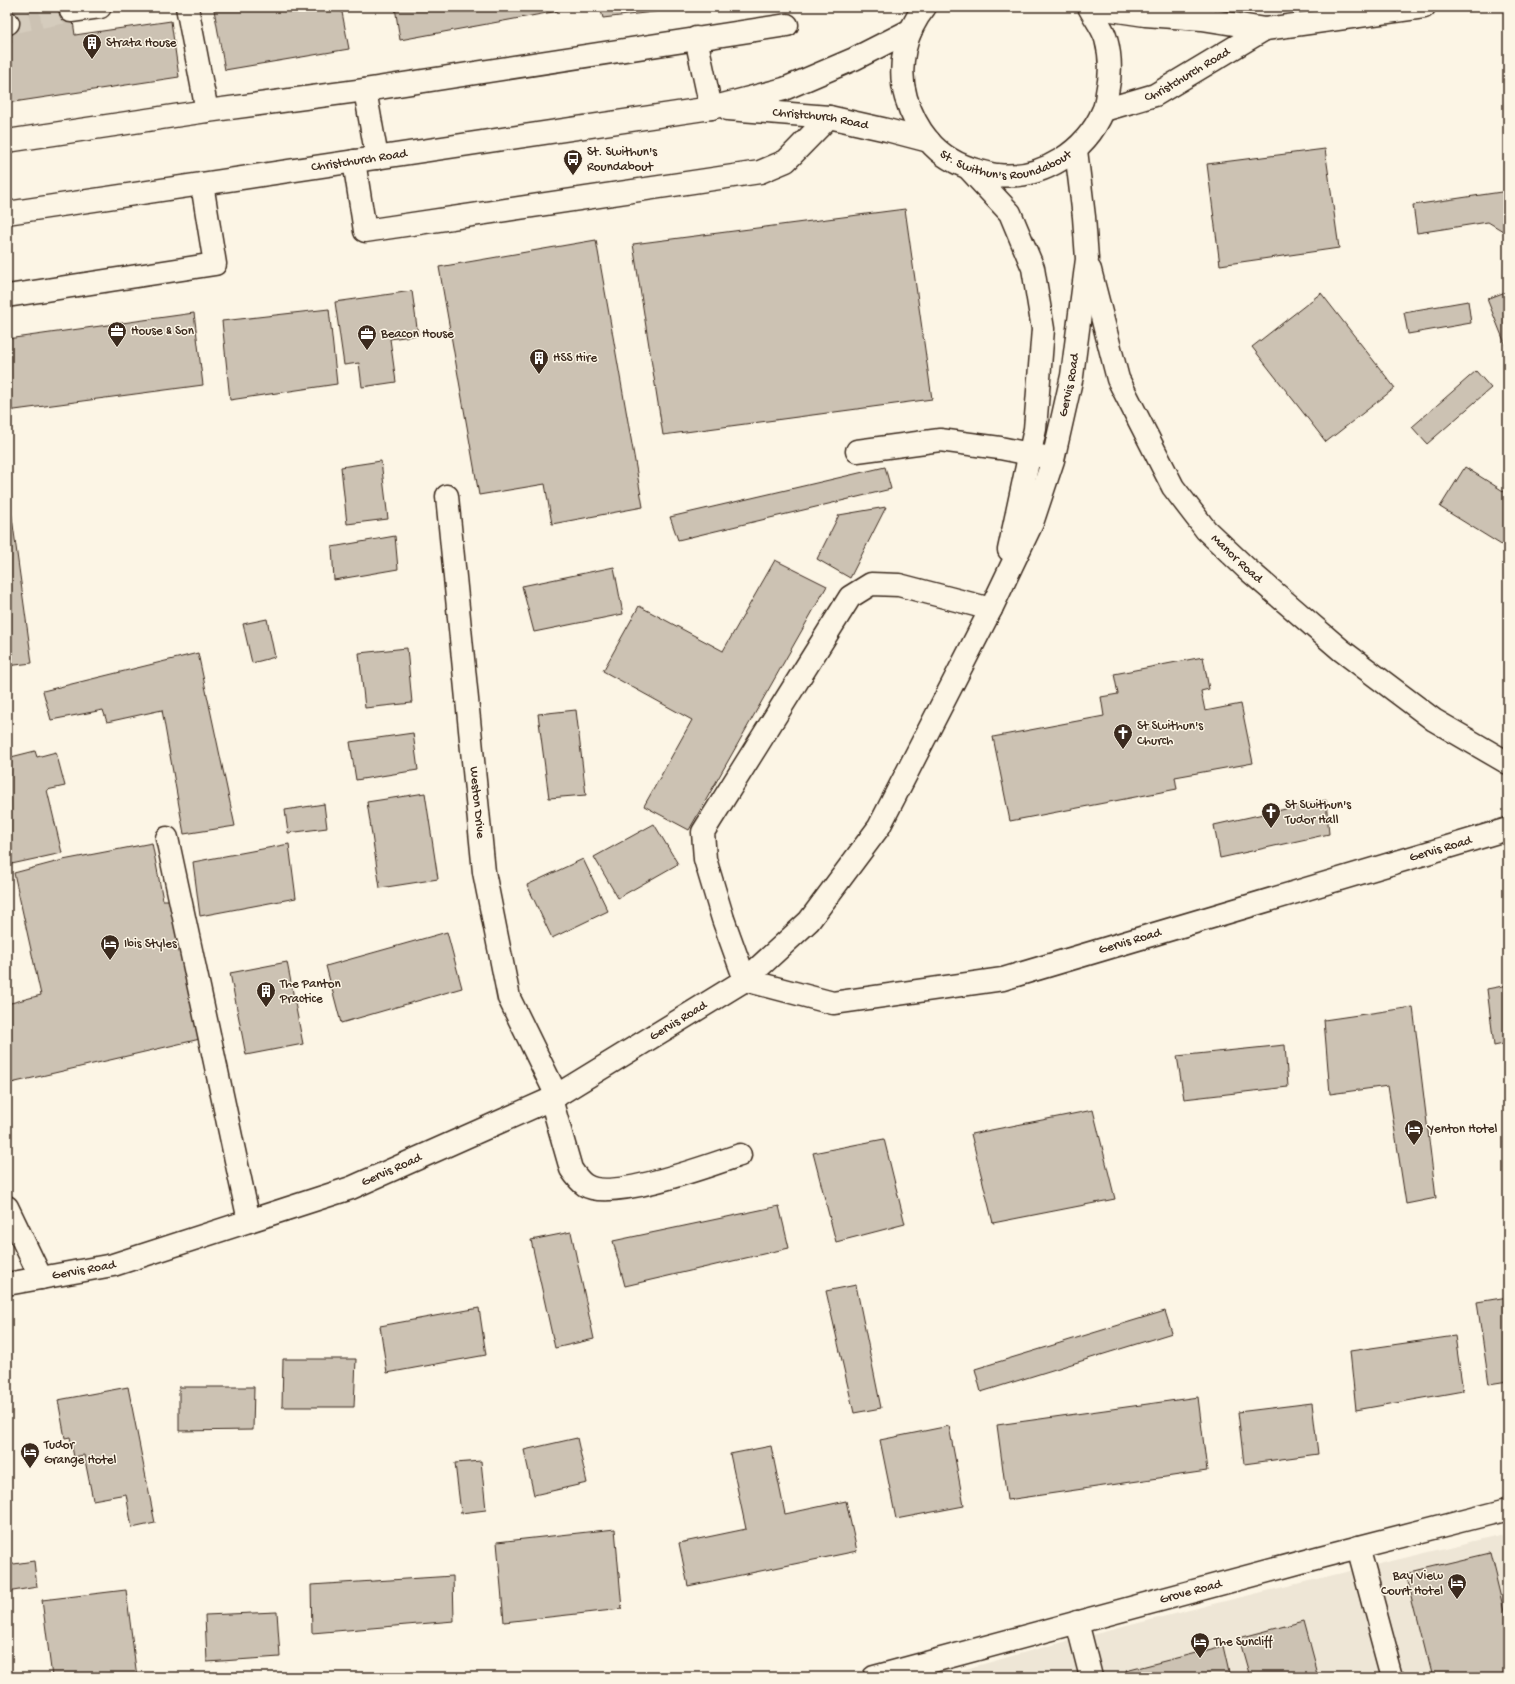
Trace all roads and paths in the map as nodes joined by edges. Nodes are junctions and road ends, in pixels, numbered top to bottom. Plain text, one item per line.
1 (100, 7) edge
2 (187, 7) edge
3 (1090, 7) edge
4 (1424, 7) edge
5 (1401, 9) edge
6 (71, 11) dead end
7 (919, 15) edge
8 (787, 25) dead end
9 (1265, 29) junction
10 (696, 38) junction
11 (365, 90) junction
12 (711, 108) junction
13 (1104, 110) junction
14 (207, 111) junction
15 (829, 117) junction
16 (7, 141) edge
17 (928, 141) junction
18 (1076, 150) junction
19 (377, 158) junction
20 (354, 161) junction
21 (969, 168) junction
22 (202, 184) junction
23 (7, 213) edge
24 (1087, 259) junction
25 (7, 296) edge
26 (857, 451) dead end
27 (1030, 453) junction
28 (1054, 460) junction
29 (447, 496) dead end
30 (991, 609) junction
31 (1508, 763) edge
32 (1508, 828) edge
33 (167, 838) dead end
34 (745, 980) junction
35 (554, 1097) junction
36 (740, 1155) dead end
37 (7, 1207) edge
38 (249, 1221) junction
39 (41, 1278) junction
40 (7, 1284) edge
41 (1508, 1509) edge
42 (1358, 1547) junction
43 (1077, 1622) junction
44 (874, 1677) edge
45 (1091, 1677) edge
46 (1393, 1677) edge

1 - 6 street
2 - 14 street
3 - 9 street, Christchurch Road
3 - 13 street, St. Swithun's Roundabout
4 - 5 street, Christchurch Road
5 - 9 street, Christchurch Road
7 - 12 street, Christchurch Road
7 - 17 street, St. Swithun's Roundabout
8 - 10 street
9 - 13 street, Christchurch Road
10 - 11 street
10 - 12 street
11 - 14 street
11 - 19 street
12 - 15 street, Christchurch Road
12 - 19 street, Christchurch Road
13 - 18 street, St. Swithun's Roundabout
14 - 16 street
15 - 17 street, Christchurch Road
15 - 20 street
17 - 21 street, St. Swithun's Roundabout
18 - 21 street, St. Swithun's Roundabout
18 - 24 street, Gervis Road
19 - 20 street, Christchurch Road
20 - 22 street, Christchurch Road
21 - 27 street, Gervis Road
22 - 23 street, Christchurch Road
22 - 25 street
24 - 28 street, Gervis Road
24 - 31 street, Manor Road
26 - 27 street
27 - 28 street
27 - 30 street, Gervis Road
28 - 30 street, Gervis Road
29 - 35 street, Weston Drive
30 - 34 street, Gervis Road
30 - 34 street
32 - 34 street, Gervis Road
33 - 38 street
34 - 35 street, Gervis Road
35 - 36 street, Weston Drive
35 - 38 street, Gervis Road
37 - 39 street
38 - 39 street, Gervis Road
39 - 40 street, Gervis Road
41 - 42 street, Grove Road
42 - 43 street, Grove Road
42 - 46 street
43 - 44 street, Grove Road
43 - 45 street

